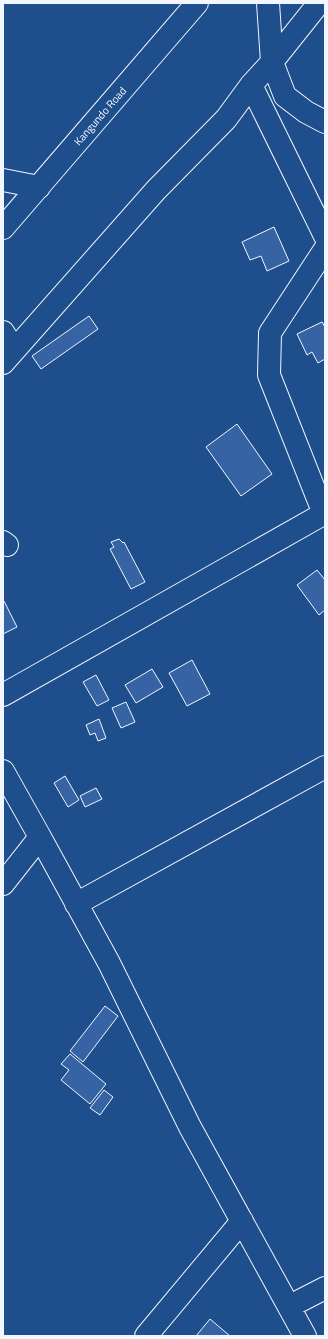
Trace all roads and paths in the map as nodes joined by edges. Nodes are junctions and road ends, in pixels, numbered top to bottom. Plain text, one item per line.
1 (197, 3) edge
2 (268, 3) edge
3 (319, 3) edge
4 (272, 62) junction
5 (251, 85) junction
6 (325, 122) edge
7 (3, 180) edge
8 (38, 187) junction
9 (3, 228) edge
10 (325, 236) edge
11 (325, 249) edge
12 (7, 348) edge
13 (325, 514) edge
14 (3, 695) edge
15 (325, 767) edge
16 (3, 771) edge
17 (40, 837) junction
18 (3, 884) edge
19 (76, 904) junction
20 (242, 1221) junction
21 (325, 1288) edge
22 (290, 1306) junction
23 (146, 1336) edge
24 (305, 1336) edge

1 - 8 main road, Kangundo Road
2 - 4 main road
3 - 4 main road
4 - 5 main road
4 - 6 main road
5 - 10 main road
5 - 12 main road
7 - 8 main road
8 - 9 main road, Kangundo Road
11 - 13 main road
13 - 14 main road
15 - 19 main road
16 - 17 main road
17 - 18 main road
17 - 19 main road
19 - 20 main road
20 - 22 main road
20 - 23 main road
21 - 22 main road
22 - 24 main road

